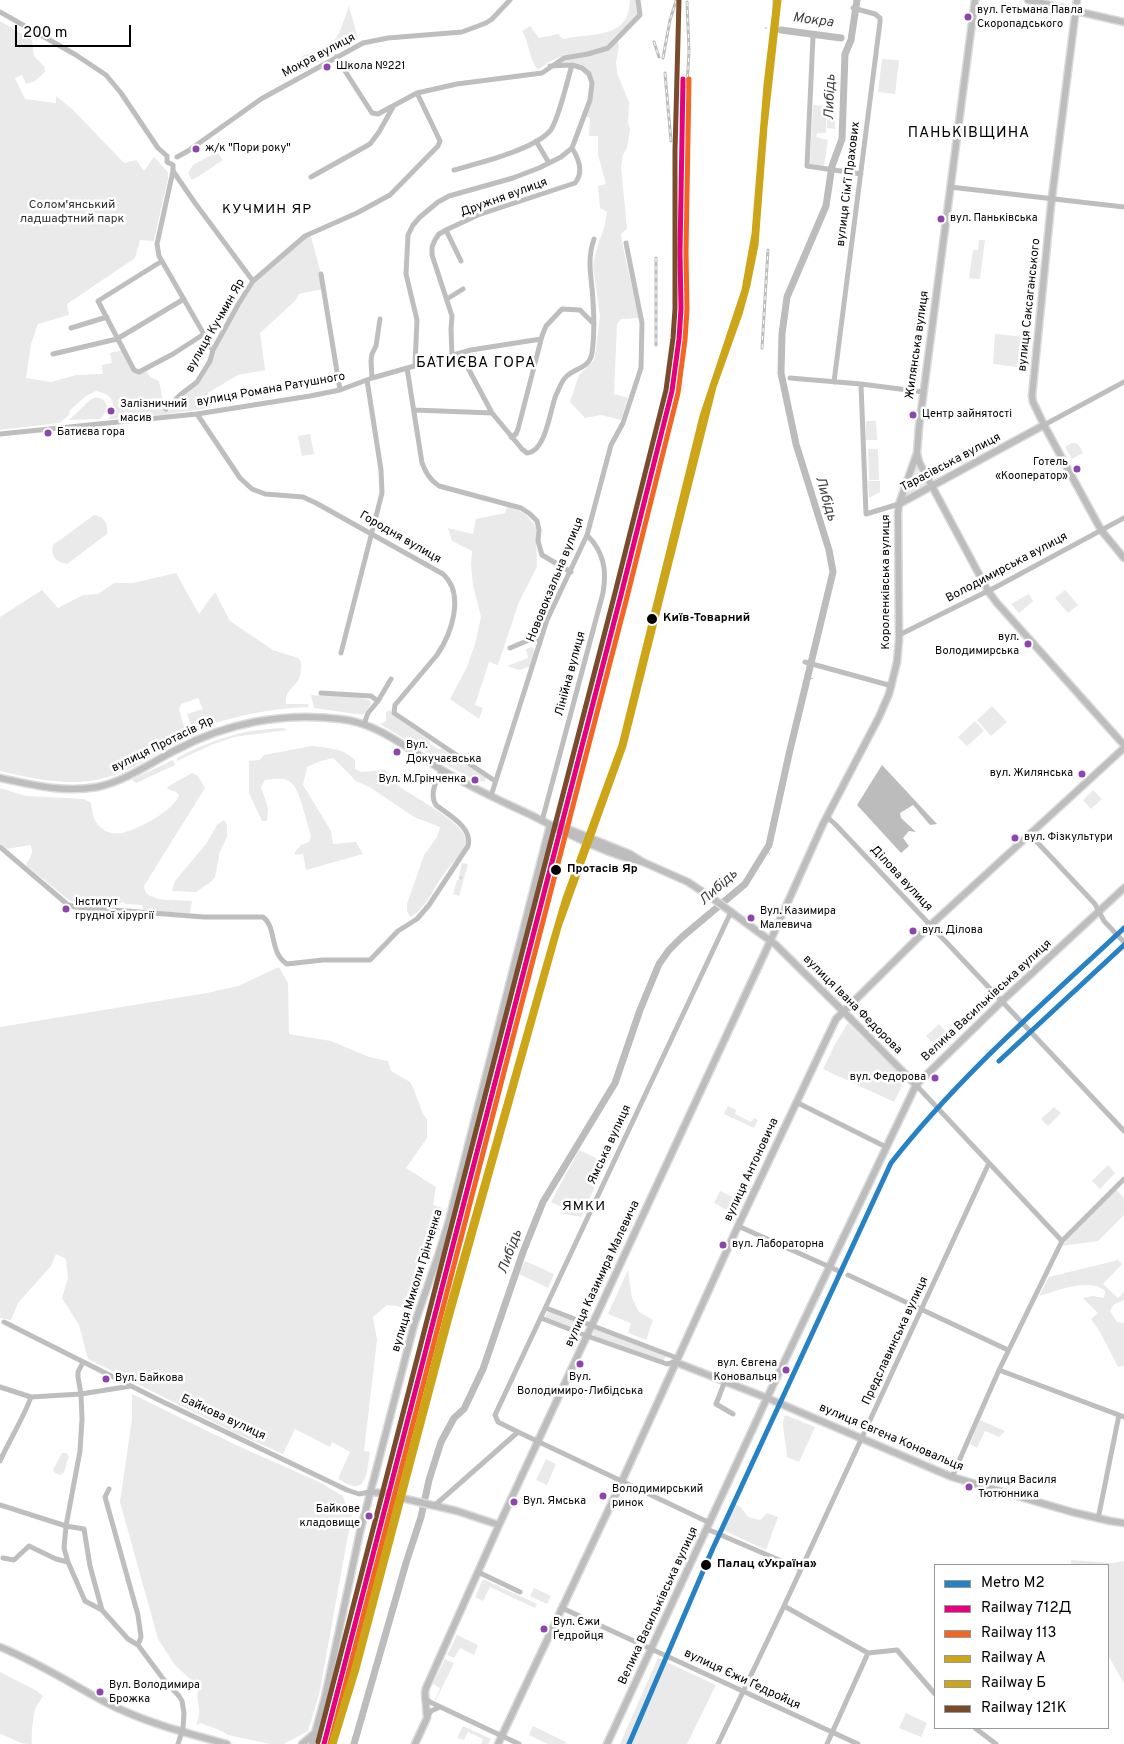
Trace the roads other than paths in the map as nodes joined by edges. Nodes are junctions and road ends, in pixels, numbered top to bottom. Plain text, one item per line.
1 (510, 0) edge
2 (638, 0) edge
3 (975, 0) edge
4 (1028, 0) edge
5 (1077, 0) edge
6 (855, 8) dead end
7 (1074, 11) junction
8 (0, 12) edge
9 (1124, 22) edge
10 (813, 34) dead end
11 (336, 57) junction
12 (572, 65) junction
13 (550, 66) junction
14 (417, 93) junction
15 (393, 106) junction
16 (536, 141) junction
17 (572, 148) junction
18 (167, 156) junction
19 (177, 157) junction
20 (549, 163) junction
21 (173, 168) junction
22 (454, 170) dead end
23 (861, 174) junction
24 (311, 176) dead end
25 (950, 187) junction
26 (1052, 198) junction
27 (1124, 206) edge
28 (446, 230) junction
29 (594, 239) dead end
30 (626, 243) dead end
31 (162, 261) junction
32 (461, 261) dead end
33 (321, 274) dead end
34 (253, 281) junction
35 (463, 289) dead end
36 (184, 299) junction
37 (447, 300) junction
38 (106, 317) junction
39 (380, 319) dead end
40 (594, 324) junction
41 (71, 328) dead end
42 (204, 334) junction
43 (117, 338) junction
44 (541, 339) junction
45 (214, 350) junction
46 (53, 354) dead end
47 (460, 354) junction
48 (452, 356) junction
49 (415, 365) junction
50 (407, 368) junction
51 (790, 378) dead end
52 (369, 379) junction
53 (834, 382) junction
54 (1124, 382) edge
55 (861, 384) junction
56 (340, 390) junction
57 (923, 392) junction
58 (166, 409) dead end
59 (414, 410) junction
60 (492, 413) junction
61 (197, 414) junction
62 (1044, 426) junction
63 (0, 434) edge
64 (511, 437) junction
65 (917, 453) junction
66 (932, 487) junction
67 (904, 498) junction
68 (899, 504) junction
69 (1124, 518) edge
70 (1101, 530) junction
71 (372, 534) junction
72 (587, 535) junction
73 (1124, 558) edge
74 (571, 572) junction
75 (988, 591) junction
76 (899, 635) junction
77 (540, 644) junction
78 (510, 648) dead end
79 (341, 653) dead end
80 (805, 662) dead end
81 (391, 679) dead end
82 (892, 686) junction
83 (321, 692) dead end
84 (378, 701) junction
85 (364, 724) junction
86 (1124, 746) edge
87 (440, 773) junction
88 (0, 778) edge
89 (495, 781) junction
90 (490, 796) junction
91 (827, 817) junction
92 (542, 821) junction
93 (555, 826) junction
94 (1031, 832) junction
95 (0, 847) edge
96 (1124, 888) edge
97 (729, 910) junction
98 (1099, 912) junction
99 (930, 925) junction
100 (771, 941) junction
101 (1124, 942) edge
102 (1002, 1001) junction
103 (843, 1011) junction
104 (916, 1085) junction
105 (796, 1102) junction
106 (1124, 1131) edge
107 (886, 1147) junction
108 (989, 1164) junction
109 (1124, 1178) edge
110 (738, 1226) junction
111 (1062, 1241) junction
112 (829, 1266) junction
113 (841, 1272) dead end
114 (848, 1275) dead end
115 (546, 1308) junction
116 (922, 1310) junction
117 (541, 1318) junction
118 (4, 1322) dead end
119 (591, 1326) junction
120 (587, 1336) junction
121 (1008, 1350) junction
122 (676, 1360) junction
123 (84, 1362) junction
124 (999, 1370) junction
125 (725, 1382) junction
126 (131, 1386) junction
127 (0, 1387) edge
128 (81, 1394) junction
129 (32, 1398) junction
130 (767, 1398) junction
131 (733, 1414) dead end
132 (1122, 1416) edge
133 (518, 1432) junction
134 (862, 1438) junction
135 (538, 1442) junction
136 (0, 1461) edge
137 (952, 1477) junction
138 (622, 1481) junction
139 (109, 1489) dead end
140 (370, 1492) junction
141 (383, 1493) tunnel mouth
142 (406, 1499) tunnel mouth
143 (0, 1505) edge
144 (432, 1505) junction
145 (1098, 1519) junction
146 (1124, 1523) edge
147 (499, 1525) junction
148 (66, 1526) junction
149 (708, 1526) junction
150 (2, 1558) dead end
151 (68, 1562) junction
152 (800, 1569) junction
153 (478, 1572) junction
154 (520, 1592) dead end
155 (784, 1606) junction
156 (562, 1608) junction
157 (102, 1610) junction
158 (138, 1645) junction
159 (0, 1647) edge
160 (651, 1648) junction
161 (868, 1653) junction
162 (742, 1691) junction
163 (934, 1693) edge
164 (425, 1698) junction
165 (440, 1707) junction
166 (427, 1718) junction
167 (975, 1729) edge
168 (182, 1732) junction
169 (316, 1732) junction
170 (833, 1732) junction
171 (502, 1736) junction
172 (178, 1744) edge
173 (228, 1744) edge
174 (302, 1744) edge
175 (312, 1744) edge
176 (415, 1744) edge
177 (498, 1744) edge
178 (519, 1744) edge
179 (607, 1744) edge
180 (718, 1744) edge
181 (827, 1744) edge
182 (858, 1744) edge
183 (996, 1744) edge

1 - 11 street, Мокра вулиця
2 - 13 street
3 - 25 main road, Жилянська вулиця
4 - 7 main road
5 - 7 main road, вулиця Саксаганського
6 - 23 street, вулиця Сімʼї Прахових
7 - 9 main road
7 - 26 main road, вулиця Саксаганського
8 - 18 street
10 - 23 street
11 - 15 street
11 - 19 street, Мокра вулиця
12 - 13 street
12 - 16 street
12 - 17 street
13 - 14 street
14 - 15 street
14 - 34 street, вулиця Кучмин Яр
15 - 24 street
16 - 20 street
16 - 22 street
17 - 20 street
17 - 28 street, Дружня вулиця
18 - 19 street
18 - 21 street
19 - 21 street
20 - 49 street
21 - 31 street
21 - 34 street
23 - 53 street, вулиця Сімʼї Прахових
25 - 26 street
25 - 57 main road, Жилянська вулиця
26 - 27 street
26 - 62 main road, вулиця Саксаганського
28 - 32 street
28 - 37 street, Дружня вулиця
29 - 40 street
30 - 72 street, Нововокзальна вулиця
31 - 36 street
31 - 38 street
33 - 56 street
34 - 45 street, вулиця Кучмин Яр
35 - 37 street
36 - 42 street
36 - 43 street
37 - 48 street, Дружня вулиця
38 - 41 street
38 - 43 street
39 - 52 street
40 - 44 street
40 - 64 street
42 - 43 street
42 - 45 street
43 - 46 street
44 - 47 street, вулиця Романа Ратушного
44 - 64 street
45 - 58 street, вулиця Кучмин Яр
47 - 48 street, вулиця Романа Ратушного
47 - 60 street
48 - 49 street, вулиця Романа Ратушного
49 - 50 street, вулиця Романа Ратушного
50 - 52 street, вулиця Романа Ратушного
50 - 59 street
51 - 53 street
52 - 56 street, вулиця Романа Ратушного
52 - 71 street
53 - 55 street
54 - 62 street, Тарасівська вулиця
55 - 57 street
55 - 68 street, Тарасівська вулиця
56 - 61 street, вулиця Романа Ратушного
57 - 65 main road, Жилянська вулиця
59 - 60 street
59 - 74 street
60 - 64 street
61 - 63 street, вулиця Романа Ратушного
61 - 71 street, Городня вулиця
62 - 66 main road, Тарасівська вулиця
62 - 70 main road, вулиця Саксаганського
65 - 66 main road, Жилянська вулиця
65 - 67 main road, Короленківська вулиця
66 - 67 main road, Тарасівська вулиця
66 - 75 main road, Жилянська вулиця
67 - 68 main road, Короленківська вулиця
68 - 76 main road, Короленківська вулиця
69 - 70 street, Володимирська вулиця
70 - 73 main road, вулиця Саксаганського
70 - 75 street, Володимирська вулиця
71 - 79 street
71 - 89 street, Городня вулиця
72 - 74 street, Нововокзальна вулиця
72 - 92 street, Лінійна вулиця
74 - 77 street, Нововокзальна вулиця
75 - 76 street, Володимирська вулиця
75 - 86 main road, Жилянська вулиця
76 - 82 main road, Короленківська вулиця
77 - 78 street
77 - 89 street, Нововокзальна вулиця
80 - 82 street
81 - 84 street
82 - 91 main road, Короленківська вулиця
83 - 84 street
84 - 85 street
85 - 87 main road, вулиця Протасів Яр
85 - 88 main road, вулиця Протасів Яр
86 - 94 main road, вулиця Антоновича
87 - 90 main road, вулиця Протасів Яр
87 - 95 street
89 - 90 street, Нововокзальна вулиця
90 - 92 main road, вулиця Протасів Яр
91 - 99 street, Ділова вулиця
91 - 100 main road, вулиця Казимира Малевича
92 - 93 main road, вулиця Протасів Яр
93 - 97 main road, вулиця Івана Федорова
93 - 140 main road, вулиця Миколи Грінченка
94 - 98 street
94 - 99 main road, вулиця Антоновича
96 - 98 main road, Велика Васильківська вулиця
97 - 100 main road, вулиця Івана Федорова
97 - 115 street, Ямська вулиця
98 - 101 street
98 - 102 main road, Велика Васильківська вулиця
99 - 102 street, Ділова вулиця
99 - 103 main road, вулиця Антоновича
100 - 103 main road, вулиця Івана Федорова
100 - 119 main road, вулиця Казимира Малевича
102 - 104 main road, Велика Васильківська вулиця
102 - 106 street, Ділова вулиця
103 - 104 main road, вулиця Івана Федорова
103 - 105 main road, вулиця Антоновича
104 - 107 main road, Велика Васильківська вулиця
104 - 108 street, вулиця Івана Федорова
105 - 107 street
105 - 110 main road, вулиця Антоновича
107 - 112 main road, Велика Васильківська вулиця
108 - 111 street, вулиця Івана Федорова
108 - 116 street, Предславинська вулиця
109 - 111 street
110 - 112 street
110 - 122 main road, вулиця Антоновича
111 - 121 street
112 - 113 street
112 - 130 main road, Велика Васильківська вулиця
114 - 116 street
115 - 117 street, Ямська вулиця
115 - 119 street
116 - 121 street
116 - 134 street, Предславинська вулиця
117 - 120 street
117 - 133 street, Ямська вулиця
118 - 123 street, Байкова вулиця
119 - 120 main road, вулиця Казимира Малевича
119 - 122 street
120 - 122 street
120 - 135 main road, вулиця Казимира Малевича
121 - 124 street
122 - 125 main road, вулиця Євгена Коновальця
122 - 138 main road, вулиця Антоновича
123 - 126 street, Байкова вулиця
123 - 128 street
124 - 132 street
124 - 137 street
125 - 130 main road, вулиця Євгена Коновальця
125 - 131 street
126 - 128 street
126 - 140 street, Байкова вулиця
127 - 129 street
128 - 129 street
128 - 148 street
129 - 136 street
130 - 134 main road, вулиця Євгена Коновальця
130 - 149 main road, Велика Васильківська вулиця
132 - 145 street
133 - 135 street
133 - 144 street
134 - 137 main road, вулиця Євгена Коновальця
134 - 152 street, Предславинська вулиця
135 - 138 street
135 - 147 main road, вулиця Казимира Малевича
137 - 145 main road, вулиця Євгена Коновальця
138 - 149 street
138 - 156 main road, вулиця Антоновича
139 - 158 street
140 - 141 main road, Байкова вулиця
140 - 169 main road, вулиця Миколи Грінченка
142 - 144 main road
143 - 148 street
144 - 147 main road
145 - 146 main road, вулиця Євгена Коновальця
147 - 153 main road, вулиця Казимира Малевича
148 - 151 street
148 - 157 street
149 - 152 street
149 - 160 main road, Велика Васильківська вулиця
150 - 151 street
151 - 157 street
152 - 155 street, Предславинська вулиця
153 - 154 street
153 - 164 main road, вулиця Казимира Малевича
155 - 161 street
155 - 162 street, Предславинська вулиця
156 - 160 street, вулиця Єжи Ґедройця
156 - 171 main road, вулиця Антоновича
157 - 158 street
158 - 168 street
159 - 168 main road
160 - 162 street, вулиця Єжи Ґедройця
160 - 179 main road, Велика Васильківська вулиця
161 - 163 street
161 - 170 street
162 - 170 street, вулиця Єжи Ґедройця
162 - 180 street, Предславинська вулиця
164 - 165 street
164 - 166 main road, вулиця Казимира Малевича
165 - 166 street
165 - 171 street
166 - 176 main road
167 - 183 street
168 - 172 street
168 - 173 main road
169 - 174 main road
169 - 175 main road, вулиця Миколи Грінченка
170 - 181 street
170 - 182 street, вулиця Єжи Ґедройця
171 - 177 main road, вулиця Антоновича
171 - 178 street

